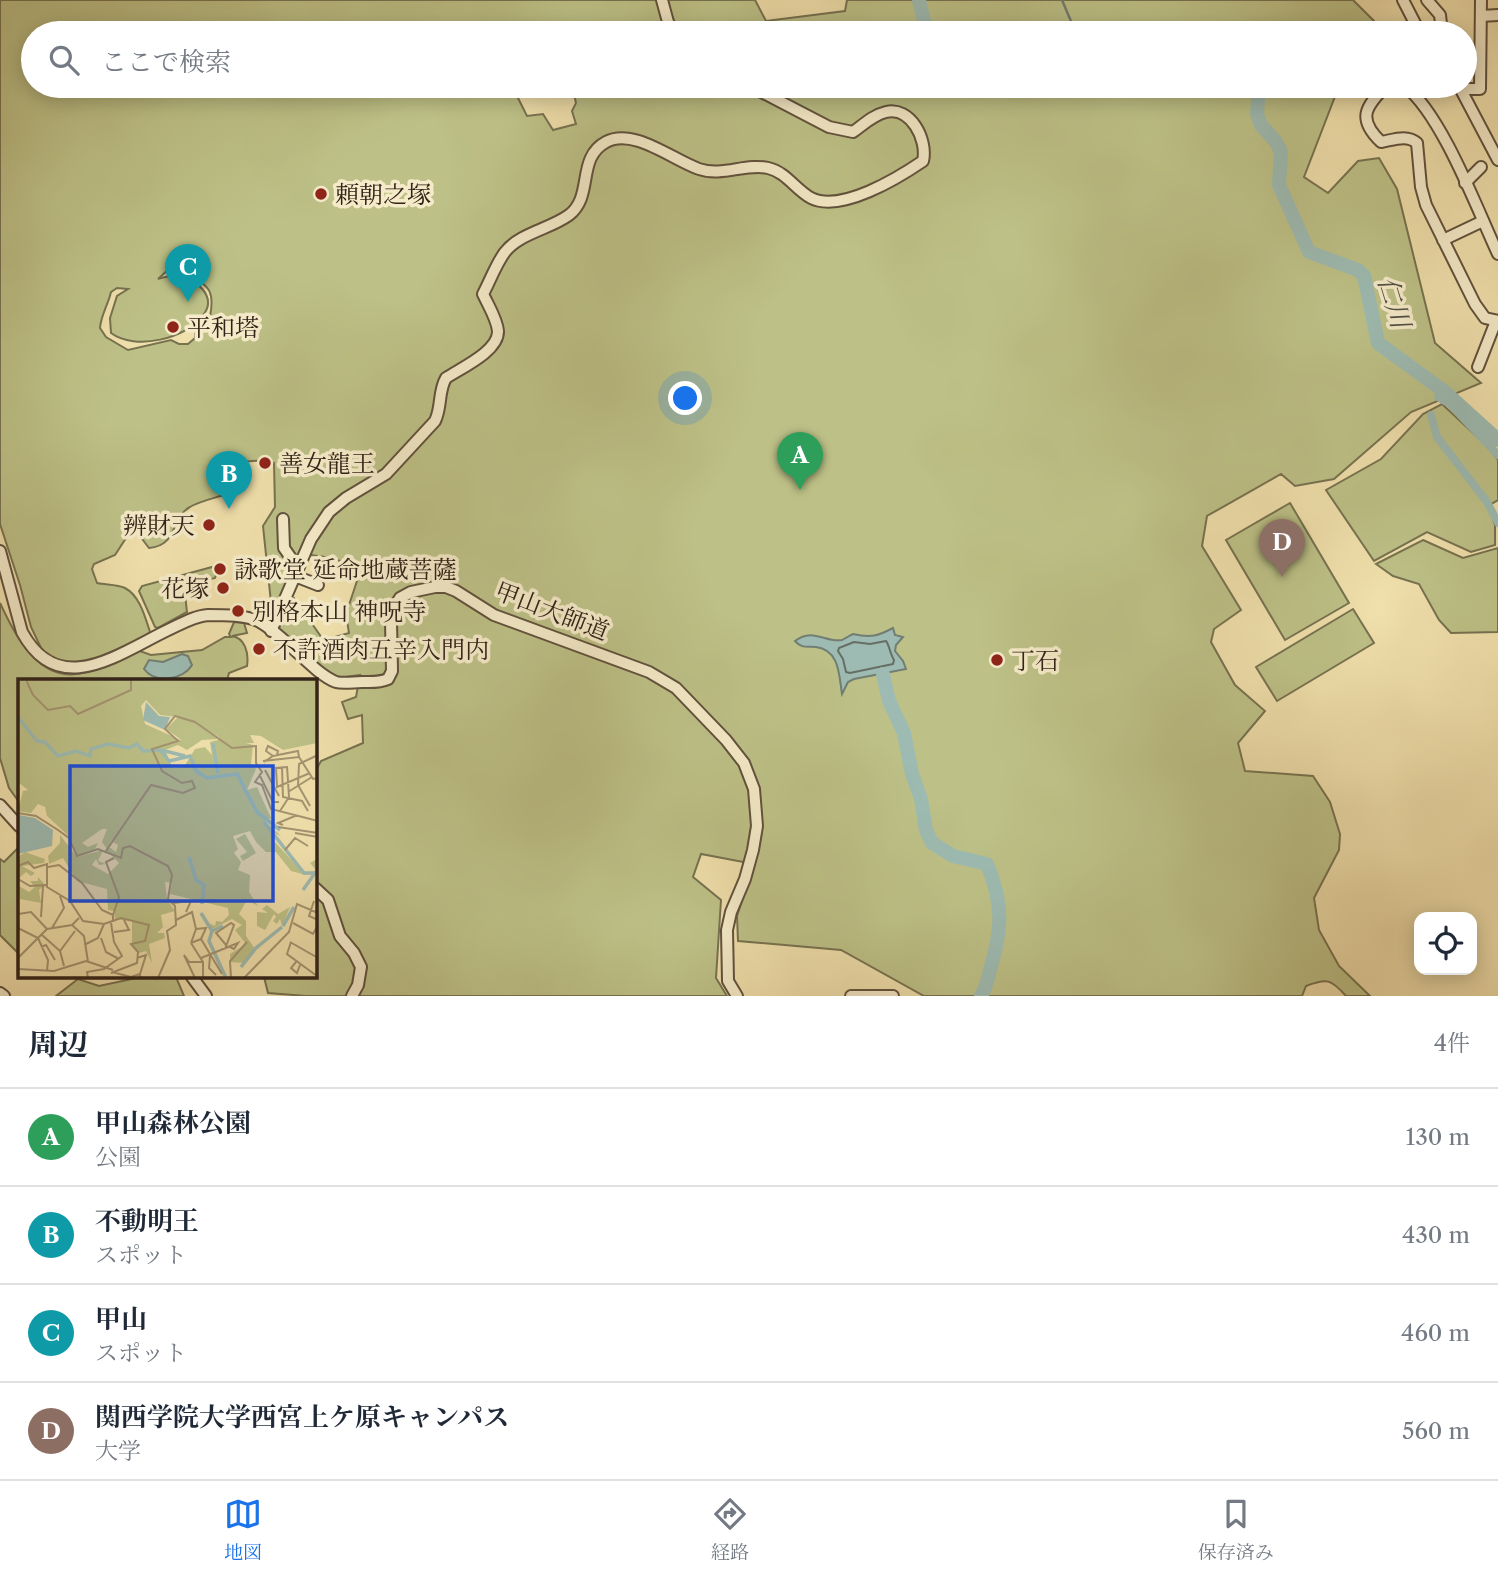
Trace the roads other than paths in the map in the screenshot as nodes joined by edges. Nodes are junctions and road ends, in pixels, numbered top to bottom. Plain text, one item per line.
1 (662, 0) edge
2 (1403, 0) edge
3 (1427, 0) edge
4 (1480, 0) edge
5 (1482, 16) junction
6 (1498, 16) edge
7 (668, 21) edge
8 (1414, 21) edge
9 (1441, 21) edge
10 (1477, 89) edge
11 (773, 98) edge
12 (1376, 98) edge
13 (1419, 98) edge
14 (1467, 98) edge
15 (1498, 160) edge
16 (1481, 167) dead end
17 (1465, 183) junction
18 (1483, 221) junction
19 (1443, 240) junction
20 (1498, 254) edge
21 (1497, 321) edge
22 (1478, 367) dead end
23 (283, 519) dead end
24 (0, 551) edge
25 (296, 572) junction
26 (318, 585) dead end
27 (271, 631) junction
28 (320, 679) edge
29 (0, 805) edge
30 (18, 825) edge
31 (317, 890) edge
32 (193, 978) edge
33 (206, 996) edge
34 (352, 996) edge
35 (737, 996) edge
36 (851, 996) edge
37 (893, 996) edge

1 - 7 street
2 - 8 street
3 - 9 street
4 - 5 street
5 - 6 street
5 - 10 street
11 - 25 street
12 - 19 street
13 - 17 street
14 - 15 street
16 - 17 street
17 - 18 street
18 - 19 street
18 - 20 street
19 - 21 street
21 - 22 street
23 - 25 street
24 - 27 street, 甲山大師道
25 - 26 street
25 - 27 street
27 - 28 street, 甲山大師道
28 - 35 street, 甲山大師道
29 - 30 street
31 - 34 street
32 - 33 street
36 - 37 street

